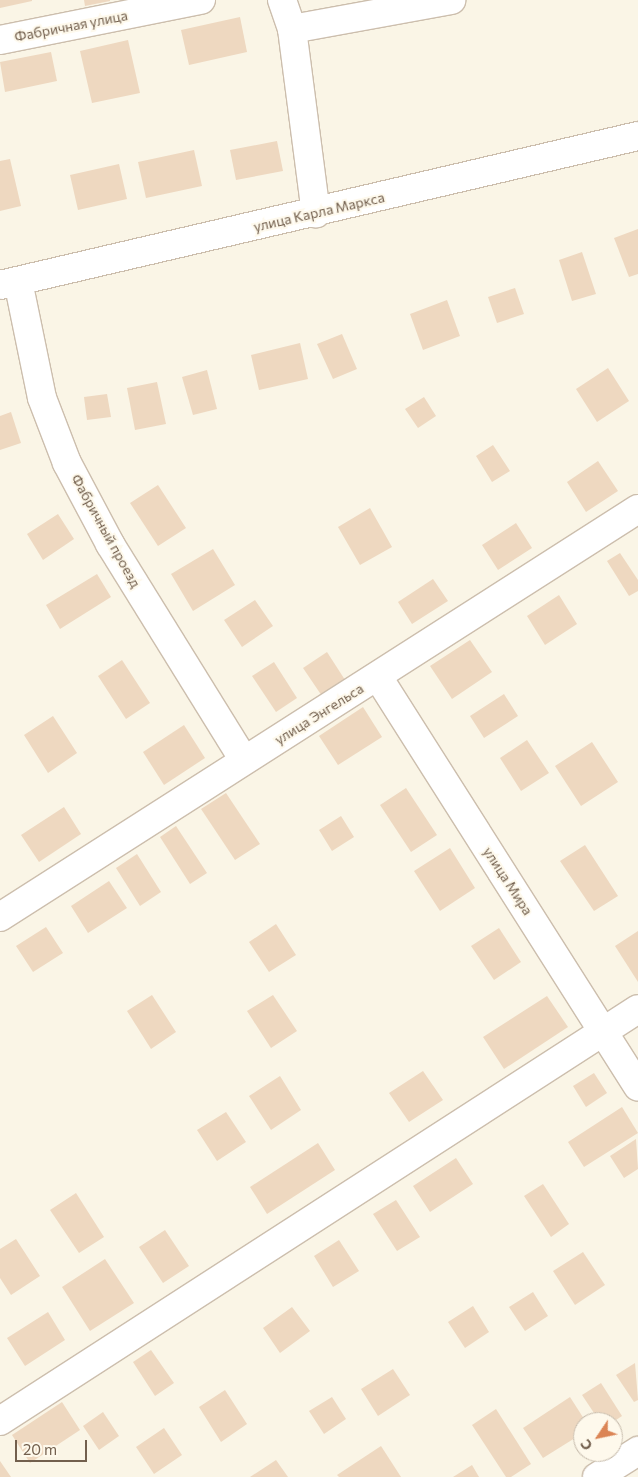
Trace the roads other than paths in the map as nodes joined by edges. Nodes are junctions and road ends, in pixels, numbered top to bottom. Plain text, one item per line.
1 (201, 0) edge
2 (282, 0) edge
3 (451, 0) edge
4 (292, 29) junction
5 (0, 40) edge
6 (638, 136) edge
7 (316, 213) junction
8 (9, 283) edge
9 (638, 509) edge
10 (378, 677) junction
11 (244, 760) junction
12 (0, 917) edge
13 (638, 1009) edge
14 (603, 1031) junction
15 (638, 1086) edge
16 (0, 1421) edge
17 (638, 1451) edge
18 (597, 1477) edge

1 - 5 street, Фабричная улица
2 - 4 street
3 - 4 street
4 - 7 street
6 - 7 street, улица Карла Маркса
7 - 8 street, улица Карла Маркса
8 - 11 street, Фабричный проезд
9 - 10 street, улица Энгельса
10 - 11 street, улица Энгельса
10 - 14 street, улица Мира
11 - 12 street, улица Энгельса
13 - 14 street
14 - 15 street, улица Мира
14 - 16 street
17 - 18 street

